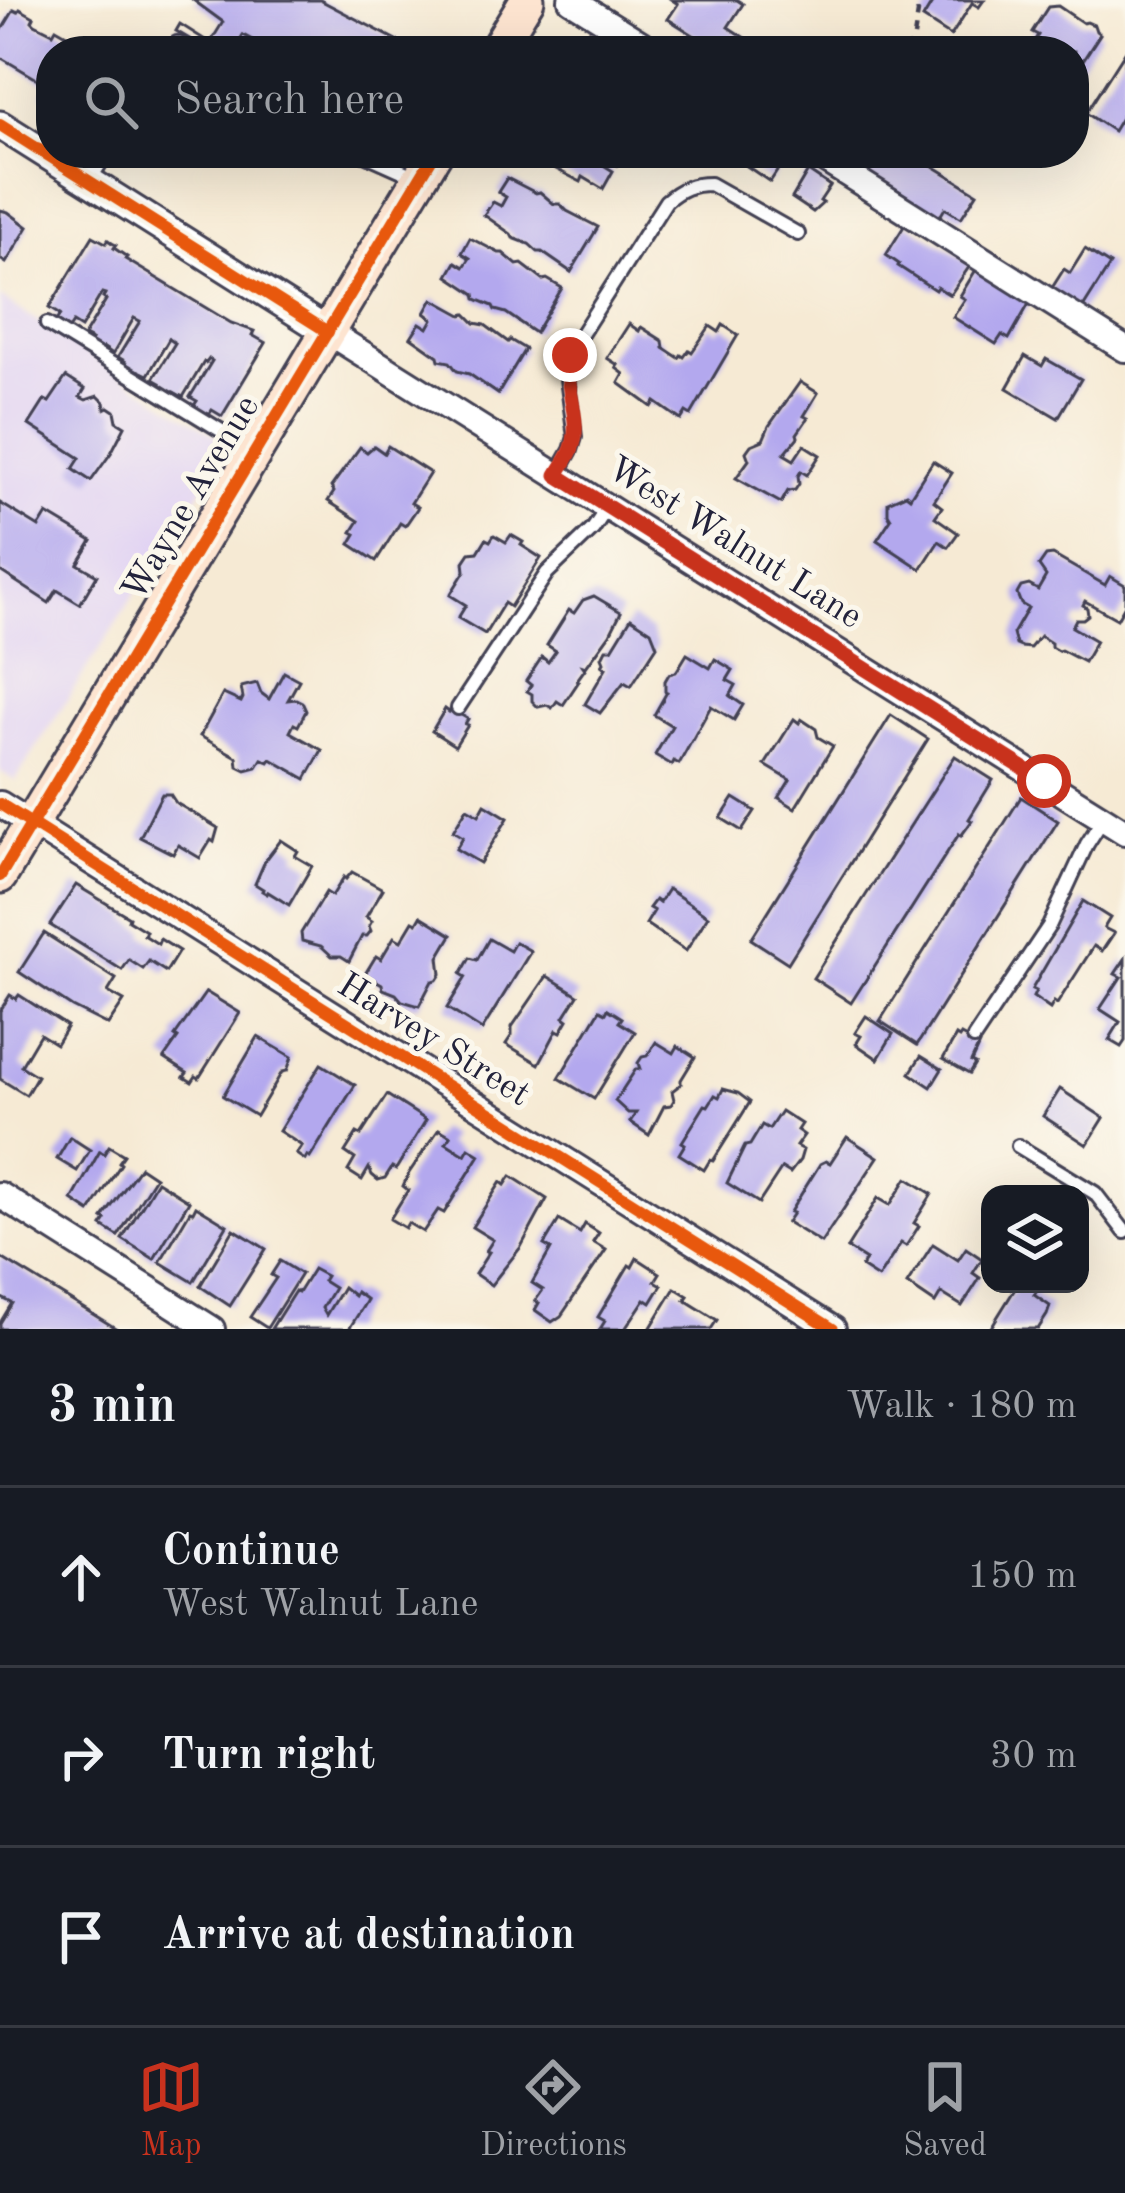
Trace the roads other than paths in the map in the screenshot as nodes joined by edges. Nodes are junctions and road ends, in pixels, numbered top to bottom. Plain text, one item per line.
1 (527, 0) edge
2 (571, 0) edge
3 (505, 36) edge
4 (629, 36) edge
5 (0, 125) edge
6 (36, 148) edge
7 (68, 168) edge
8 (97, 168) edge
9 (426, 168) edge
10 (838, 168) edge
11 (89, 181) junction
12 (798, 234) dead end
13 (46, 324) dead end
14 (328, 332) junction
15 (1125, 349) edge
16 (256, 452) junction
17 (557, 475) junction
18 (608, 507) junction
19 (458, 708) dead end
20 (0, 804) edge
21 (31, 824) junction
22 (1114, 825) edge
23 (0, 876) edge
24 (974, 1038) dead end
25 (1018, 1146) dead end
26 (0, 1195) edge
27 (1125, 1232) edge
28 (212, 1329) edge
29 (833, 1329) edge

1 - 3 main road
2 - 4 street
5 - 6 street, West Walnut Lane
7 - 11 street, West Walnut Lane
8 - 11 lane
9 - 14 main road, Wayne Avenue
10 - 15 street
11 - 14 street, West Walnut Lane
12 - 17 lane
13 - 16 lane
14 - 16 main road, Wayne Avenue
14 - 17 street, West Walnut Lane
16 - 21 main road, Wayne Avenue
17 - 18 street, West Walnut Lane
18 - 19 lane
18 - 22 street, West Walnut Lane
20 - 21 street, Harvey Street
21 - 23 main road, Wayne Avenue
21 - 29 street, Harvey Street
22 - 24 lane
25 - 27 lane
26 - 28 street

